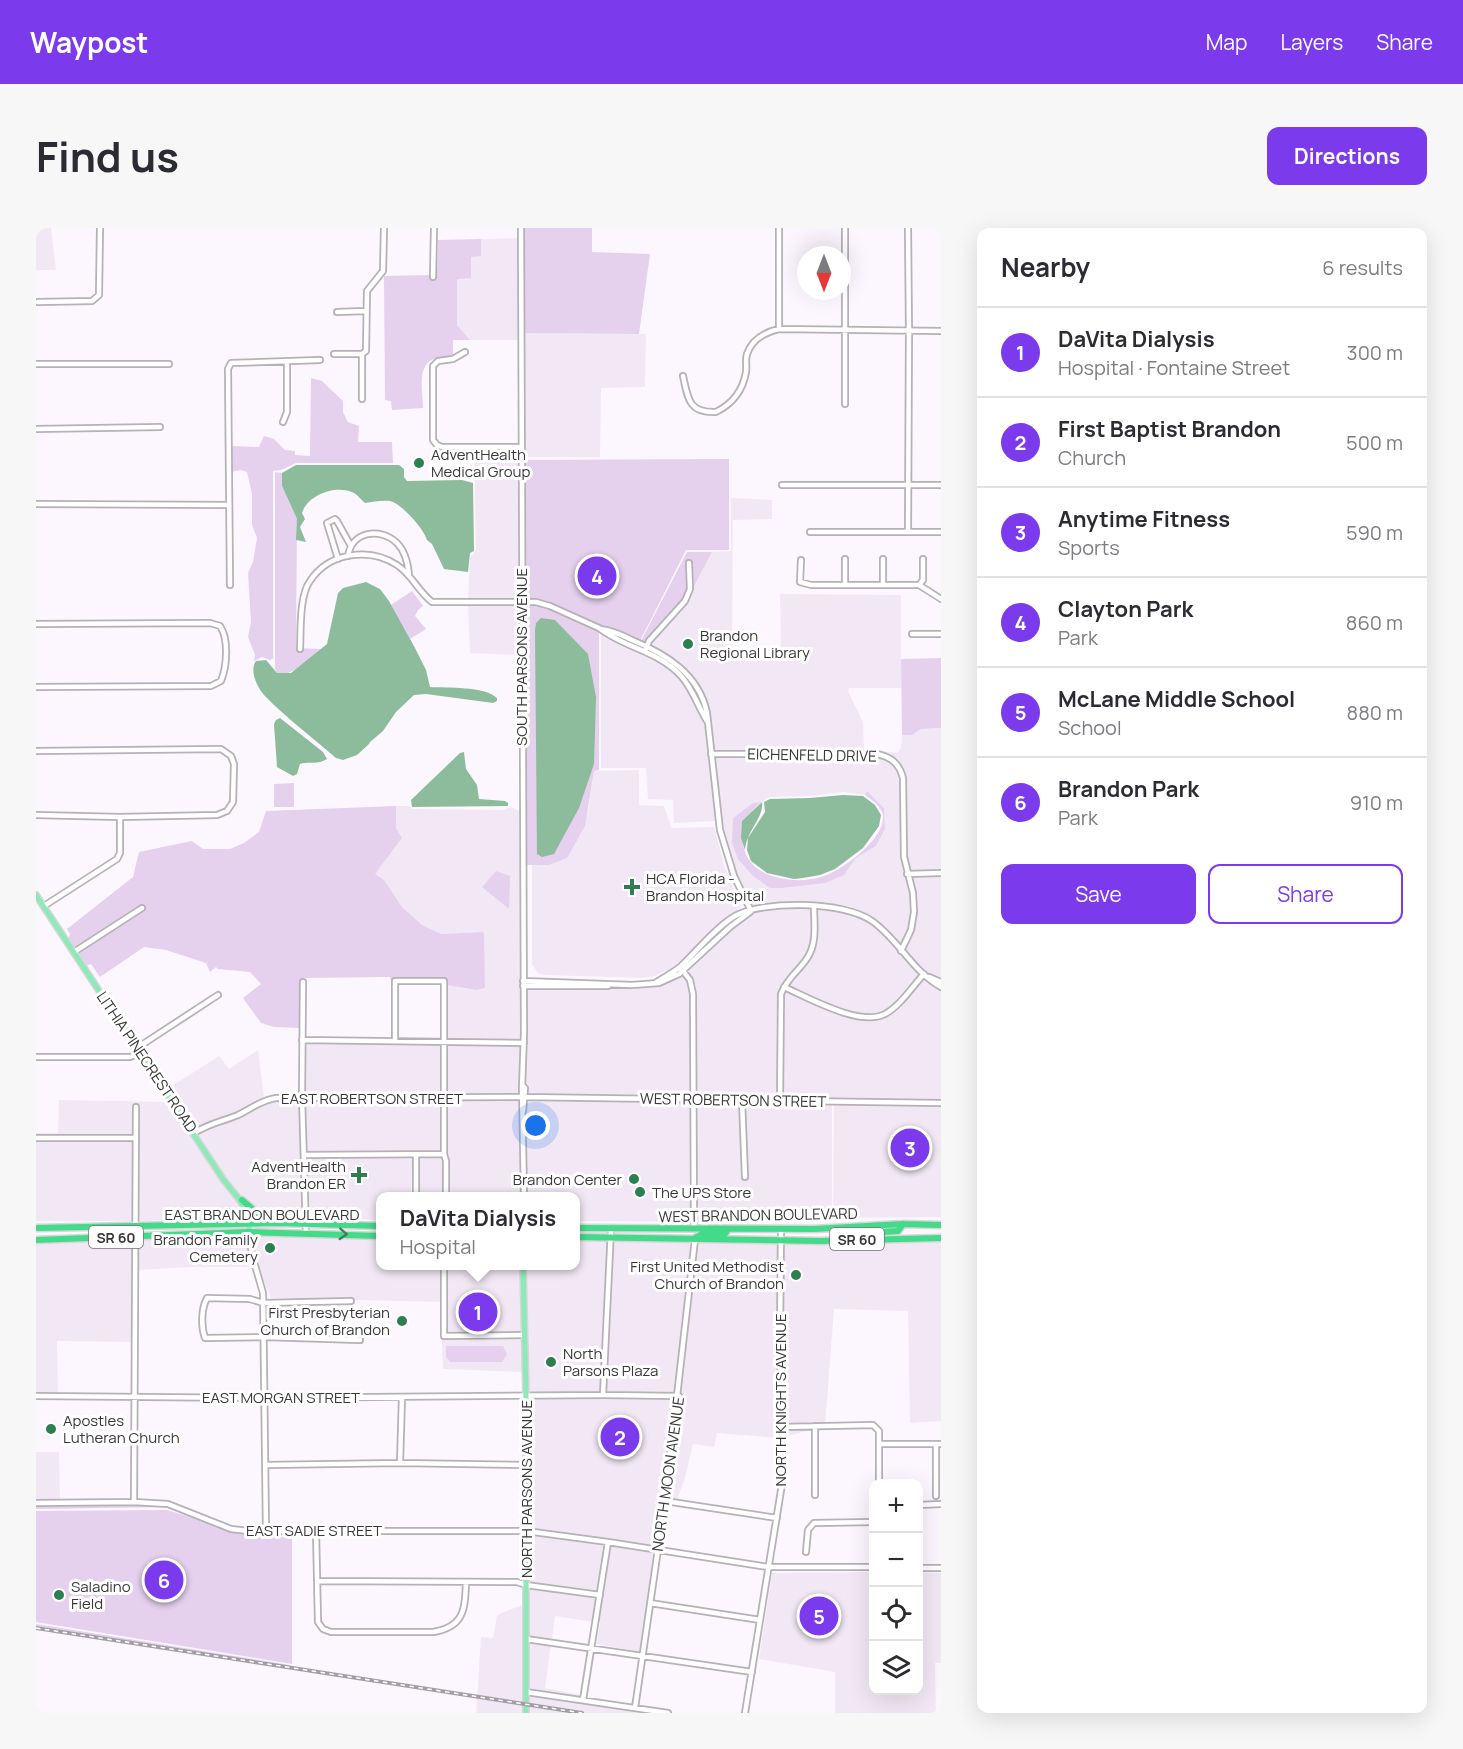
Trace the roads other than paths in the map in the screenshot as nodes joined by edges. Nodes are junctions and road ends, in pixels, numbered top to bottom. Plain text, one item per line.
1 (100, 228) edge
2 (384, 228) edge
3 (434, 228) edge
4 (521, 228) edge
5 (779, 228) edge
6 (844, 228) edge
7 (908, 228) edge
8 (433, 277) dead end
9 (38, 302) dead end
10 (366, 311) junction
11 (337, 312) dead end
12 (779, 328) junction
13 (844, 330) junction
14 (909, 331) junction
15 (941, 331) edge
16 (465, 352) dead end
17 (334, 354) dead end
18 (362, 354) junction
19 (320, 360) dead end
20 (287, 361) junction
21 (36, 364) edge
22 (169, 364) dead end
23 (683, 376) dead end
24 (362, 399) dead end
25 (845, 404) dead end
26 (283, 422) dead end
27 (160, 427) dead end
28 (36, 429) edge
29 (521, 447) junction
30 (782, 485) dead end
31 (908, 485) junction
32 (941, 485) edge
33 (36, 504) edge
34 (229, 505) junction
35 (810, 532) dead end
36 (908, 532) junction
37 (941, 532) edge
38 (351, 546) junction
39 (348, 556) junction
40 (338, 559) junction
41 (845, 559) dead end
42 (883, 559) dead end
43 (923, 559) dead end
44 (801, 560) dead end
45 (689, 563) dead end
46 (409, 575) junction
47 (230, 585) dead end
48 (845, 585) junction
49 (883, 585) junction
50 (919, 585) junction
51 (941, 598) edge
52 (521, 602) junction
53 (36, 624) edge
54 (912, 634) dead end
55 (941, 634) edge
56 (300, 649) dead end
57 (646, 649) junction
58 (36, 687) edge
59 (36, 751) edge
60 (711, 754) junction
61 (36, 815) edge
62 (120, 817) junction
63 (941, 873) edge
64 (907, 874) junction
65 (36, 895) edge
66 (44, 906) junction
67 (814, 906) junction
68 (142, 908) dead end
69 (751, 911) junction
70 (901, 951) junction
71 (74, 952) junction
72 (682, 969) junction
73 (924, 974) junction
74 (303, 982) dead end
75 (941, 982) edge
76 (523, 983) junction
77 (784, 987) junction
78 (941, 987) edge
79 (218, 995) dead end
80 (302, 1040) junction
81 (395, 1041) junction
82 (444, 1042) junction
83 (524, 1043) junction
84 (139, 1051) junction
85 (36, 1057) edge
86 (302, 1097) junction
87 (444, 1097) junction
88 (523, 1098) junction
89 (693, 1100) junction
90 (742, 1100) junction
91 (780, 1101) junction
92 (941, 1103) edge
93 (136, 1107) dead end
94 (194, 1133) junction
95 (36, 1138) edge
96 (136, 1138) junction
97 (444, 1154) junction
98 (303, 1155) junction
99 (416, 1155) junction
100 (744, 1177) dead end
101 (416, 1192) edge
102 (446, 1192) edge
103 (524, 1192) edge
104 (242, 1200) junction
105 (249, 1223) junction
106 (270, 1223) junction
107 (306, 1223) junction
108 (903, 1224) junction
109 (941, 1225) edge
110 (376, 1226) edge
111 (135, 1227) junction
112 (36, 1228) edge
113 (580, 1228) edge
114 (610, 1229) junction
115 (694, 1229) junction
116 (728, 1229) junction
117 (781, 1229) junction
118 (249, 1233) junction
119 (306, 1233) junction
120 (376, 1236) edge
121 (135, 1237) junction
122 (580, 1237) edge
123 (610, 1238) junction
124 (666, 1238) junction
125 (941, 1238) edge
126 (695, 1239) junction
127 (781, 1239) junction
128 (861, 1239) junction
129 (36, 1240) edge
130 (444, 1270) edge
131 (523, 1270) edge
132 (351, 1301) dead end
133 (263, 1304) junction
134 (524, 1335) junction
135 (265, 1337) junction
136 (360, 1340) dead end
137 (603, 1395) junction
138 (36, 1396) edge
139 (526, 1396) junction
140 (679, 1396) junction
141 (134, 1397) junction
142 (402, 1397) junction
143 (265, 1398) junction
144 (815, 1426) junction
145 (782, 1427) junction
146 (879, 1444) junction
147 (939, 1444) edge
148 (400, 1463) junction
149 (266, 1465) junction
150 (525, 1465) junction
151 (879, 1479) edge
152 (815, 1494) dead end
153 (936, 1496) dead end
154 (665, 1501) junction
155 (135, 1502) junction
156 (36, 1503) edge
157 (941, 1504) edge
158 (923, 1505) edge
159 (777, 1518) junction
160 (869, 1522) edge
161 (266, 1530) junction
162 (316, 1531) junction
163 (526, 1531) junction
164 (608, 1542) junction
165 (657, 1550) junction
166 (806, 1552) dead end
167 (768, 1567) junction
168 (869, 1568) edge
169 (923, 1568) edge
170 (941, 1568) edge
171 (317, 1581) junction
172 (466, 1582) junction
173 (526, 1585) junction
174 (600, 1595) junction
175 (650, 1603) junction
176 (760, 1620) junction
177 (526, 1639) junction
178 (591, 1647) junction
179 (643, 1656) junction
180 (752, 1672) junction
181 (526, 1692) junction
182 (583, 1700) junction
183 (635, 1708) junction
184 (526, 1713) edge
185 (668, 1713) edge
186 (745, 1713) edge

1 - 9 street
2 - 10 street
3 - 8 street
4 - 29 street, SOUTH PARSONS AVENUE
5 - 12 street
6 - 13 street
7 - 14 street
10 - 11 street
10 - 18 street
12 - 13 street
12 - 23 street
13 - 14 street
13 - 25 street
14 - 15 street
14 - 31 street
16 - 29 street
17 - 18 street
18 - 24 street
19 - 20 street
20 - 26 street
20 - 34 street
21 - 22 street
27 - 28 street
29 - 52 street, SOUTH PARSONS AVENUE
30 - 31 street
31 - 32 street
31 - 36 street
33 - 34 street
34 - 47 street
35 - 36 street
36 - 37 street
38 - 39 street
38 - 40 street
38 - 46 street
39 - 40 street
39 - 46 street
40 - 56 street
41 - 48 street
42 - 49 street
43 - 50 street
44 - 48 street
45 - 57 street
46 - 52 street
48 - 49 street
49 - 50 street
50 - 51 street
52 - 57 street
52 - 76 street, SOUTH PARSONS AVENUE
53 - 58 street
54 - 55 street
57 - 60 street
59 - 62 street
60 - 64 street, EICHENFELD DRIVE
60 - 69 street
61 - 62 street
62 - 66 street
63 - 64 street
64 - 70 street, EICHENFELD DRIVE
65 - 66 main road, LITHIA PINECREST ROAD
66 - 71 main road, LITHIA PINECREST ROAD
67 - 69 street
67 - 70 street
67 - 77 street
68 - 71 street
69 - 72 street
70 - 73 street
71 - 84 main road, LITHIA PINECREST ROAD
72 - 76 street
72 - 89 street
73 - 75 street
73 - 77 street
73 - 78 street
74 - 80 street
76 - 83 street, SOUTH PARSONS AVENUE
77 - 91 street
79 - 84 street
80 - 81 street
80 - 86 street
81 - 82 street
81 - 82 street
82 - 83 street
82 - 87 street
83 - 88 street, SOUTH PARSONS AVENUE
84 - 85 street
84 - 94 main road, LITHIA PINECREST ROAD
86 - 87 street, EAST ROBERTSON STREET
86 - 94 street, EAST ROBERTSON STREET
86 - 98 street
87 - 88 street, EAST ROBERTSON STREET
87 - 97 street
88 - 89 street, WEST ROBERTSON STREET
88 - 103 street, SOUTH PARSONS AVENUE
89 - 90 street, WEST ROBERTSON STREET
89 - 115 street
90 - 91 street, WEST ROBERTSON STREET
90 - 100 street
91 - 92 street, WEST ROBERTSON STREET
93 - 96 street
94 - 104 main road, LITHIA PINECREST ROAD
95 - 96 street
96 - 111 street
97 - 99 street
97 - 102 street
98 - 99 street
98 - 107 street
99 - 101 street
104 - 105 main road, LITHIA PINECREST ROAD
104 - 106 highway
105 - 106 highway, EAST BRANDON BOULEVARD / SR 60
105 - 111 highway, EAST BRANDON BOULEVARD / SR 60
105 - 118 main road, LITHIA PINECREST ROAD
106 - 107 highway, EAST BRANDON BOULEVARD / SR 60
107 - 110 highway, EAST BRANDON BOULEVARD / SR 60
107 - 119 street
108 - 109 highway, WEST BRANDON BOULEVARD / SR 60
108 - 117 highway, WEST BRANDON BOULEVARD / SR 60
108 - 128 highway
111 - 112 highway, EAST BRANDON BOULEVARD / SR 60
111 - 121 street
113 - 114 highway, WEST BRANDON BOULEVARD / SR 60
114 - 115 highway, WEST BRANDON BOULEVARD / SR 60
114 - 123 street
115 - 116 highway, WEST BRANDON BOULEVARD / SR 60
115 - 124 highway
116 - 117 highway, WEST BRANDON BOULEVARD / SR 60
116 - 126 highway
117 - 127 street, NORTH KNIGHTS AVENUE
118 - 119 highway, EAST BRANDON BOULEVARD / SR 60
118 - 121 highway, EAST BRANDON BOULEVARD / SR 60
118 - 133 street
119 -> 120 highway, EAST BRANDON BOULEVARD / SR 60
121 - 129 highway, EAST BRANDON BOULEVARD / SR 60
121 - 141 street
122 - 123 highway, WEST BRANDON BOULEVARD / SR 60
123 - 124 highway, WEST BRANDON BOULEVARD / SR 60
123 - 137 street
124 - 126 highway, WEST BRANDON BOULEVARD / SR 60
125 - 128 highway, WEST BRANDON BOULEVARD / SR 60
126 - 127 highway, WEST BRANDON BOULEVARD / SR 60
126 - 140 street, NORTH MOON AVENUE
127 - 128 highway, WEST BRANDON BOULEVARD / SR 60
127 - 145 street, NORTH KNIGHTS AVENUE
130 - 134 street
131 - 134 main road, NORTH PARSONS AVENUE
132 - 133 street
133 - 135 street
133 - 135 street
134 - 139 main road, NORTH PARSONS AVENUE
135 - 136 street
135 - 143 street
137 - 139 street, EAST MORGAN STREET
137 - 140 street, EAST MORGAN STREET
138 - 141 street, EAST MORGAN STREET
139 - 142 street, EAST MORGAN STREET
139 - 150 main road, NORTH PARSONS AVENUE
140 - 154 street, NORTH MOON AVENUE
141 - 143 street, EAST MORGAN STREET
141 - 155 street
142 - 143 street, EAST MORGAN STREET
142 - 148 street
143 - 149 street
144 - 145 street
144 - 146 street
144 - 152 street
145 - 159 street, NORTH KNIGHTS AVENUE
146 - 147 street
146 - 151 street
147 - 153 street
148 - 149 street
148 - 150 street
149 - 161 street
150 - 163 main road, NORTH PARSONS AVENUE
154 - 159 street
154 - 165 street, NORTH MOON AVENUE
155 - 156 street, EAST SADIE STREET
155 - 161 street, EAST SADIE STREET
157 - 158 street
159 - 167 street, NORTH KNIGHTS AVENUE
160 - 166 street
161 - 162 street, EAST SADIE STREET
162 - 163 street, EAST SADIE STREET
162 - 171 street
163 - 164 street, EAST SADIE STREET
163 - 173 main road, NORTH PARSONS AVENUE
164 - 165 street, EAST SADIE STREET
164 - 174 street
165 - 167 street, EAST SADIE STREET
165 - 175 street, NORTH MOON AVENUE
167 - 168 street, EAST SADIE STREET
167 - 176 street, NORTH KNIGHTS AVENUE
169 - 170 street
171 - 172 street
171 - 172 street
172 - 173 street
173 - 174 street
173 - 177 main road, NORTH PARSONS AVENUE
174 - 178 street
175 - 176 street
175 - 179 street, NORTH MOON AVENUE
176 - 180 street, NORTH KNIGHTS AVENUE
177 - 178 street
177 - 181 main road, NORTH PARSONS AVENUE
178 - 179 street
178 - 182 street
179 - 180 street
179 - 183 street, NORTH MOON AVENUE
180 - 186 street, NORTH KNIGHTS AVENUE
181 - 182 street
181 - 184 main road, NORTH PARSONS AVENUE
182 - 183 street
183 - 185 street

